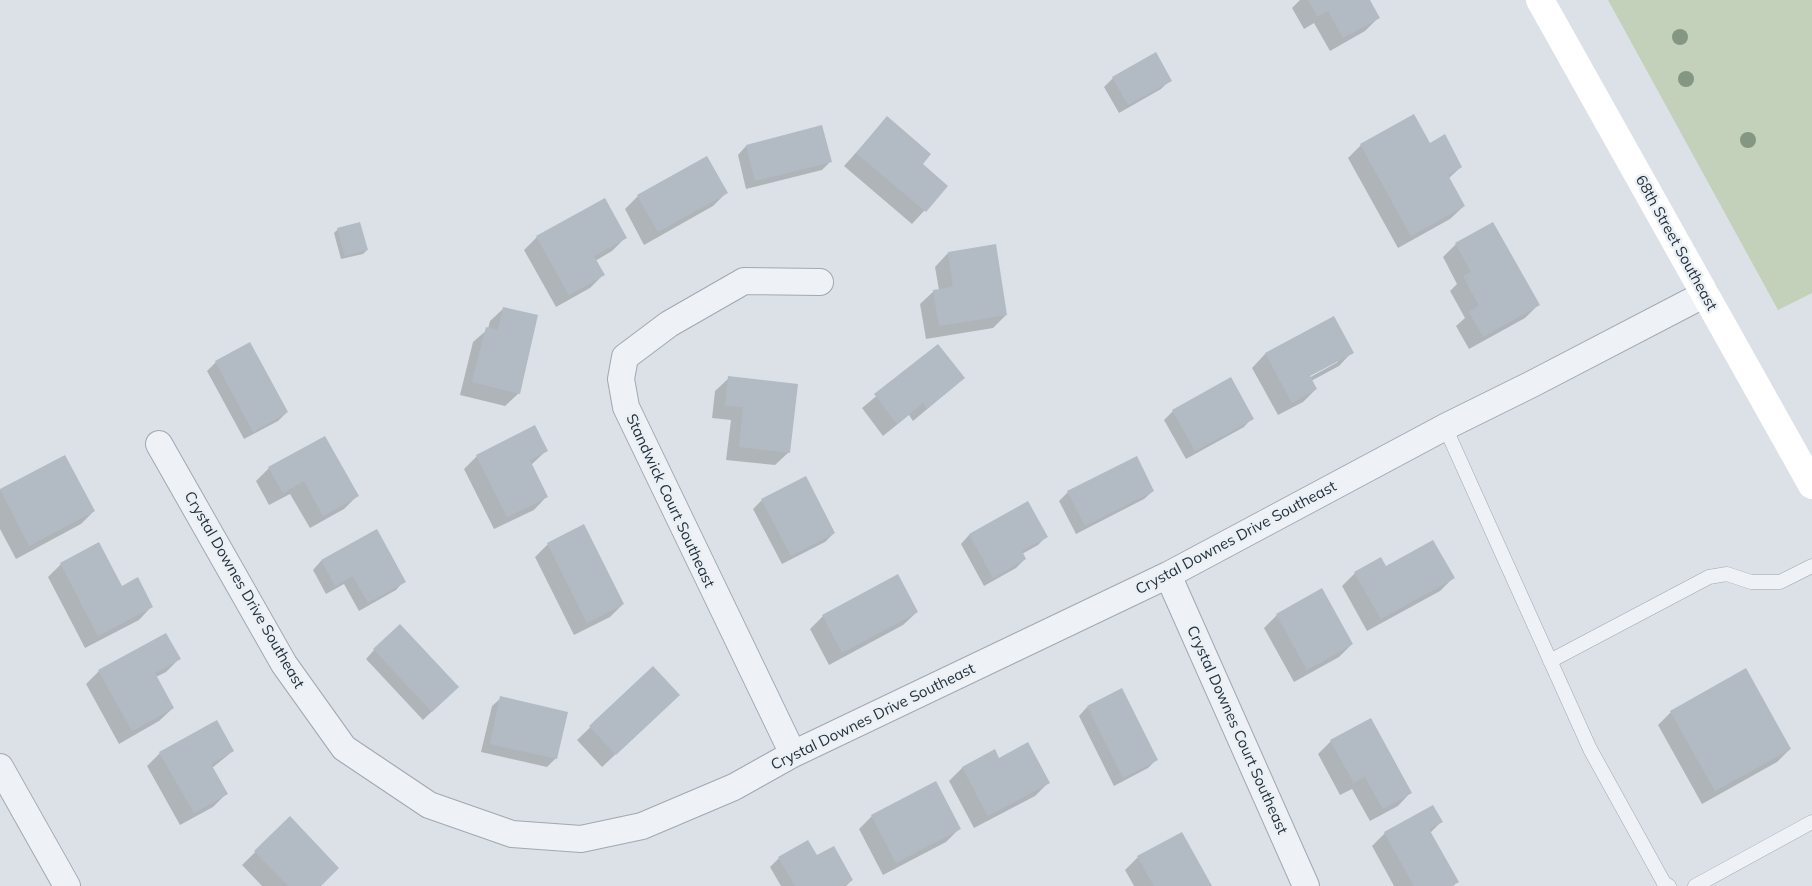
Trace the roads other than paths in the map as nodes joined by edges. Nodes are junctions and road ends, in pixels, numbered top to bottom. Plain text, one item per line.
1 (1540, 0) edge
2 (820, 282) dead end
3 (1704, 294) junction
4 (1445, 427) junction
5 (159, 444) dead end
6 (1812, 486) edge
7 (1812, 566) edge
8 (1168, 575) junction
9 (1550, 662) junction
10 (793, 754) junction
11 (0, 767) edge
12 (1812, 822) edge
13 (67, 886) edge
14 (1306, 886) edge
15 (1669, 886) edge
16 (1695, 886) edge

1 - 3 street, 68th Street Southeast
2 - 10 street, Standwick Court Southeast
3 - 4 street, Crystal Downes Drive Southeast
3 - 6 street, 68th Street Southeast
4 - 8 street, Crystal Downes Drive Southeast
4 - 9 lane
5 - 10 street, Crystal Downes Drive Southeast
7 - 9 lane
8 - 10 street, Crystal Downes Drive Southeast
8 - 14 street, Crystal Downes Court Southeast
9 - 15 lane
11 - 13 street
12 - 16 lane

